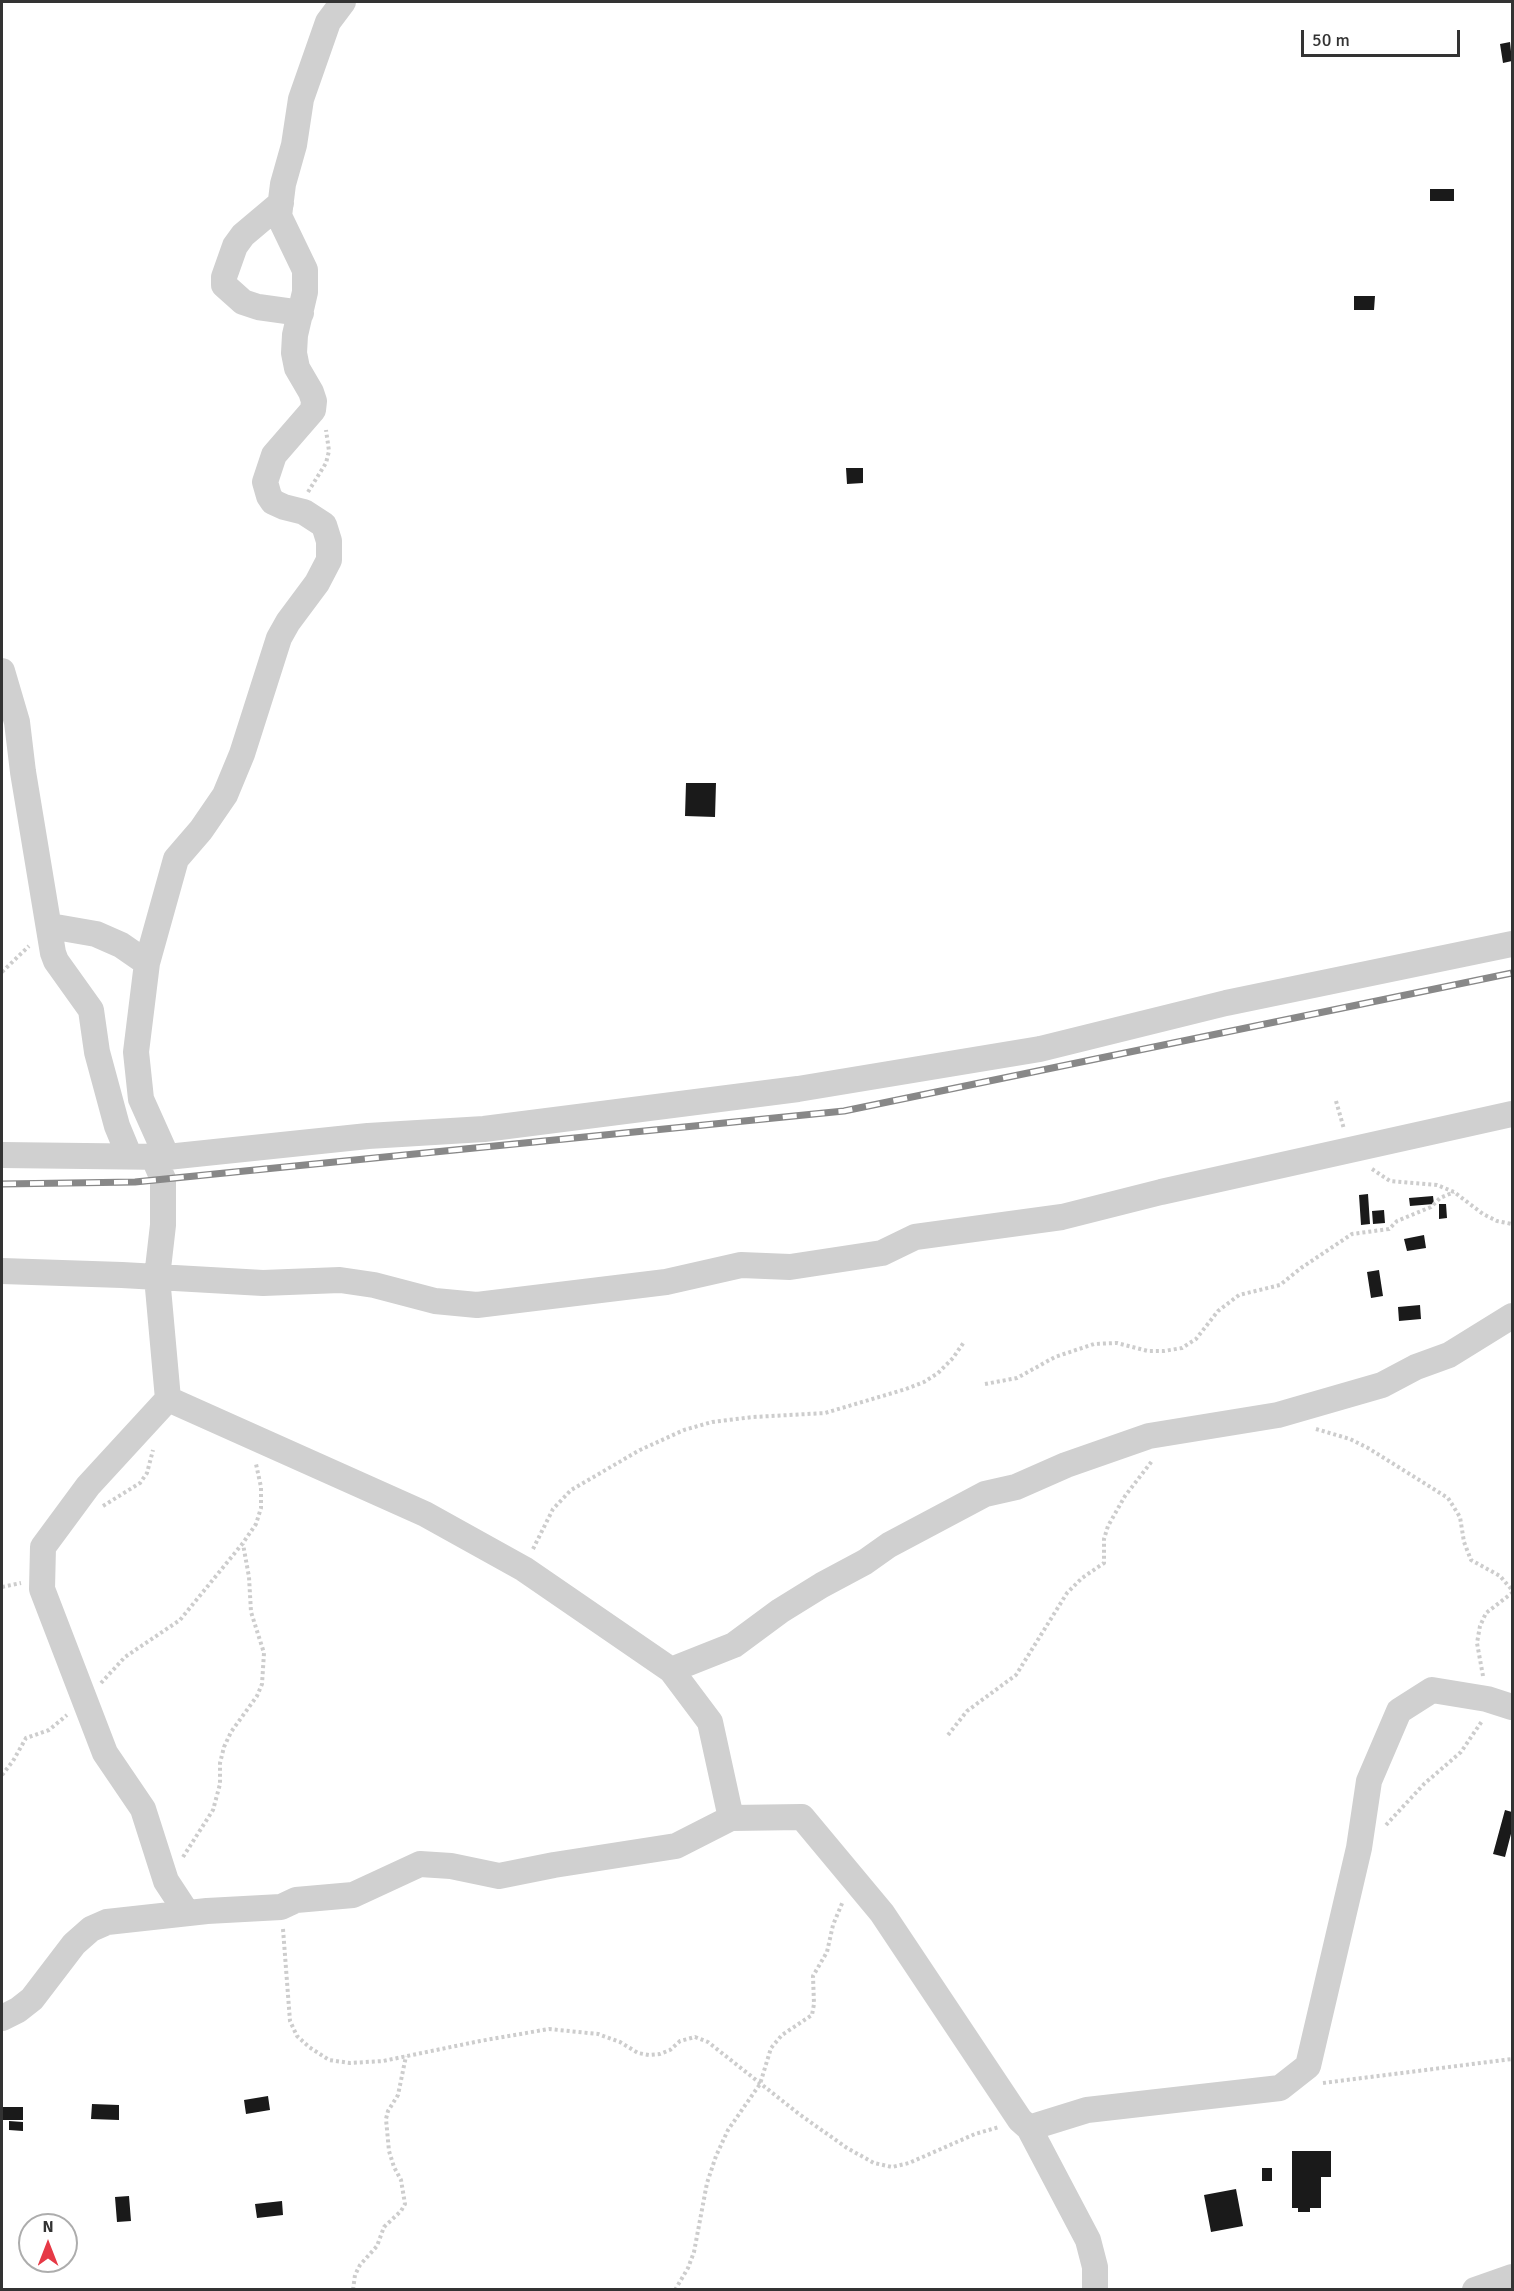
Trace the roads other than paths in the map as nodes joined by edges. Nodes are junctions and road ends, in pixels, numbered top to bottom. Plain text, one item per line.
1 (343, 2) edge
2 (280, 203) junction
3 (301, 313) junction
4 (2, 671) edge
5 (50, 926) junction
6 (1512, 944) edge
7 (147, 963) junction
8 (1512, 1114) edge
9 (2, 1155) edge
10 (150, 1156) junction
11 (2, 1271) edge
12 (157, 1276) junction
13 (1512, 1316) edge
14 (168, 1399) junction
15 (671, 1670) junction
16 (1512, 1707) edge
17 (731, 1818) junction
18 (187, 1913) junction
19 (2, 2018) edge
20 (1025, 2124) junction
21 (1512, 2277) edge
22 (1095, 2289) edge
23 (1474, 2289) edge

1 - 2 street
2 - 3 street
2 - 3 street
3 - 7 street
4 - 5 street
5 - 7 street
5 - 10 street
6 - 10 street
7 - 10 street
8 - 12 street
9 - 10 street
10 - 12 street
11 - 12 street
12 - 14 street
13 - 15 street
14 - 15 street
14 - 18 street
15 - 17 street
16 - 20 street
17 - 18 street
17 - 20 street
18 - 19 street
20 - 22 street
21 - 23 street

